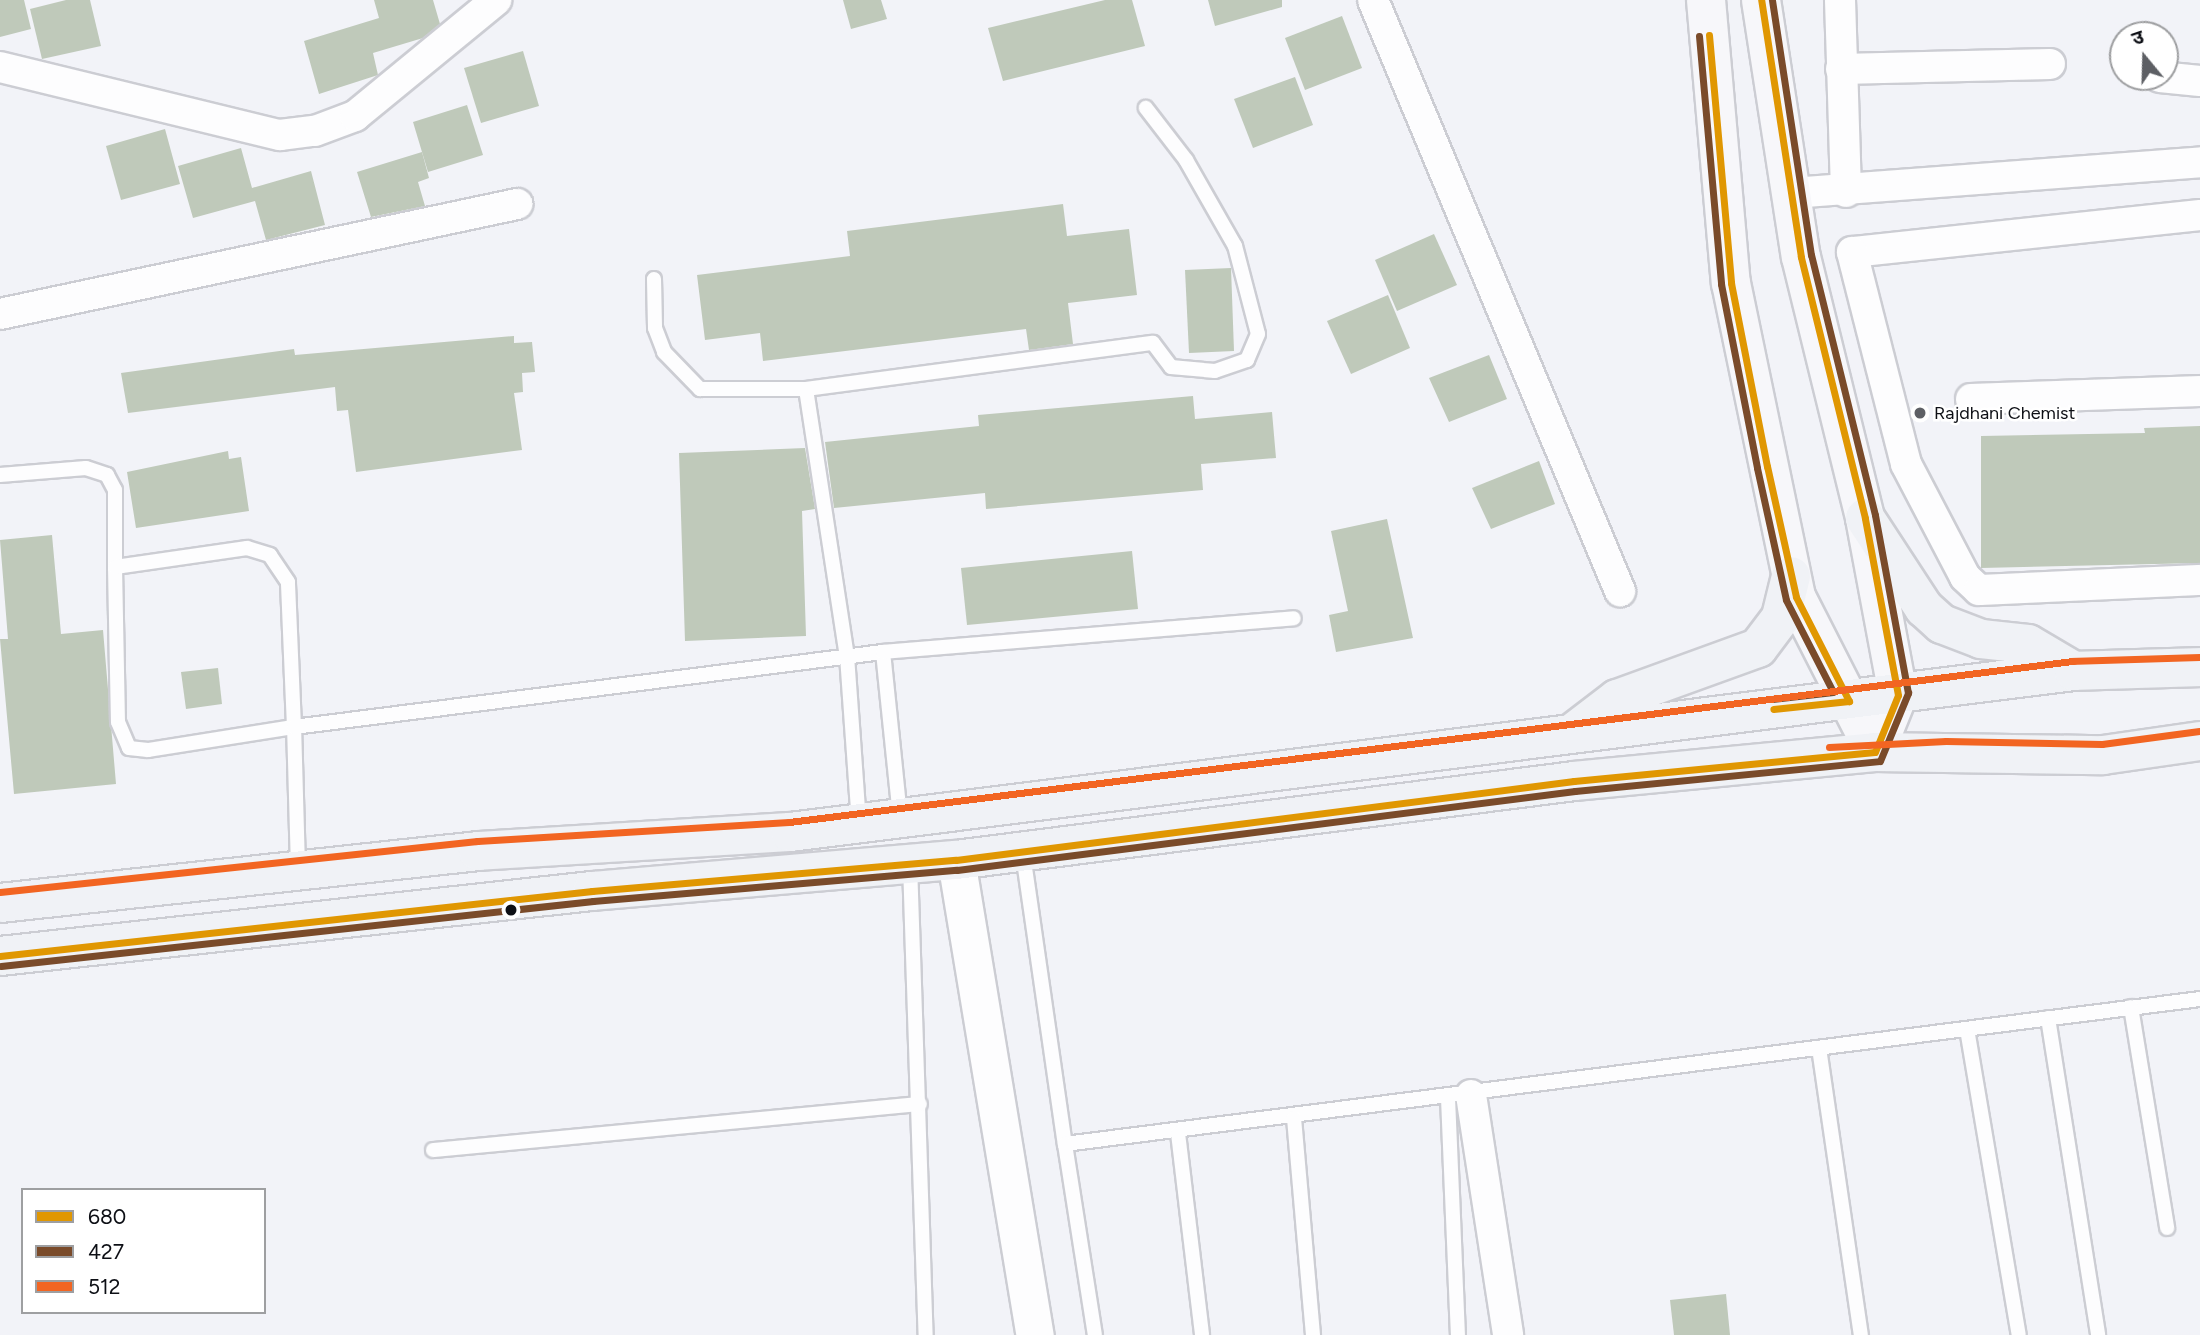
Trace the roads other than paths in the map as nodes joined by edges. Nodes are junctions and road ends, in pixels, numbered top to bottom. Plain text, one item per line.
1 (496, 0) edge
2 (1373, 0) edge
3 (1706, 0) edge
4 (1760, 0) edge
5 (1840, 0) edge
6 (2050, 64) dead end
7 (0, 67) edge
8 (1841, 69) junction
9 (2179, 79) edge
10 (2200, 81) edge
11 (1146, 108) dead end
12 (2200, 162) edge
13 (1846, 192) junction
14 (1792, 193) junction
15 (517, 204) dead end
16 (2200, 215) edge
17 (654, 279) dead end
18 (0, 314) edge
19 (806, 389) junction
20 (2200, 391) edge
21 (1971, 399) dead end
22 (0, 475) edge
23 (1866, 518) junction
24 (115, 567) junction
25 (1791, 576) junction
26 (2200, 580) edge
27 (1620, 591) dead end
28 (1294, 618) dead end
29 (883, 652) junction
30 (847, 656) junction
31 (2200, 667) edge
32 (2074, 671) junction
33 (1898, 695) junction
34 (1849, 701) junction
35 (294, 726) junction
36 (1573, 732) junction
37 (2200, 741) edge
38 (1875, 752) junction
39 (900, 820) junction
40 (859, 825) junction
41 (1022, 852) junction
42 (956, 860) junction
43 (910, 863) junction
44 (298, 869) junction
45 (0, 903) edge
46 (0, 956) edge
47 (2200, 999) edge
48 (2131, 1007) junction
49 (2048, 1018) junction
50 (1967, 1029) junction
51 (1819, 1048) junction
52 (1460, 1096) junction
53 (920, 1104) junction
54 (1294, 1118) junction
55 (1178, 1133) junction
56 (1065, 1144) junction
57 (433, 1150) dead end
58 (2167, 1228) dead end
59 (926, 1335) edge
60 (1035, 1335) edge
61 (1095, 1335) edge
62 (1202, 1335) edge
63 (1313, 1335) edge
64 (1458, 1335) edge
65 (1508, 1335) edge
66 (1861, 1335) edge
67 (2019, 1335) edge
68 (2098, 1335) edge

1 - 7 street
2 - 27 street
3 - 25 main road
4 - 14 main road
5 - 8 street
6 - 8 street
8 - 13 street
9 - 10 street
11 - 19 lane
12 - 13 street
13 - 14 street
14 - 23 main road
15 - 18 street
16 - 26 street
17 - 19 lane
19 - 30 lane
20 - 21 street
22 - 24 lane
23 - 32 main road
23 - 33 main road
24 - 35 lane
24 - 35 lane
25 - 34 main road
25 - 36 main road
28 - 29 lane
29 - 30 lane
29 - 39 lane
30 - 35 lane
30 - 40 lane
31 - 32 main road
32 - 33 main road
33 - 34 main road
33 - 38 main road
34 - 36 main road
34 - 38 main road
35 - 44 lane
36 - 39 main road
37 - 38 main road
38 - 41 main road
39 - 40 main road
40 - 44 main road
41 - 42 main road
41 - 56 lane
42 - 43 main road
42 - 60 street
43 - 46 main road
43 - 53 lane
44 - 45 main road
47 - 48 lane
48 - 49 lane
48 - 58 lane
49 - 50 lane
49 - 68 lane
50 - 51 lane
50 - 67 lane
51 - 52 lane
51 - 66 lane
52 - 54 lane
52 - 64 lane
52 - 65 street
53 - 57 lane
53 - 59 lane
54 - 55 lane
54 - 63 lane
55 - 56 lane
55 - 62 lane
56 - 61 lane

